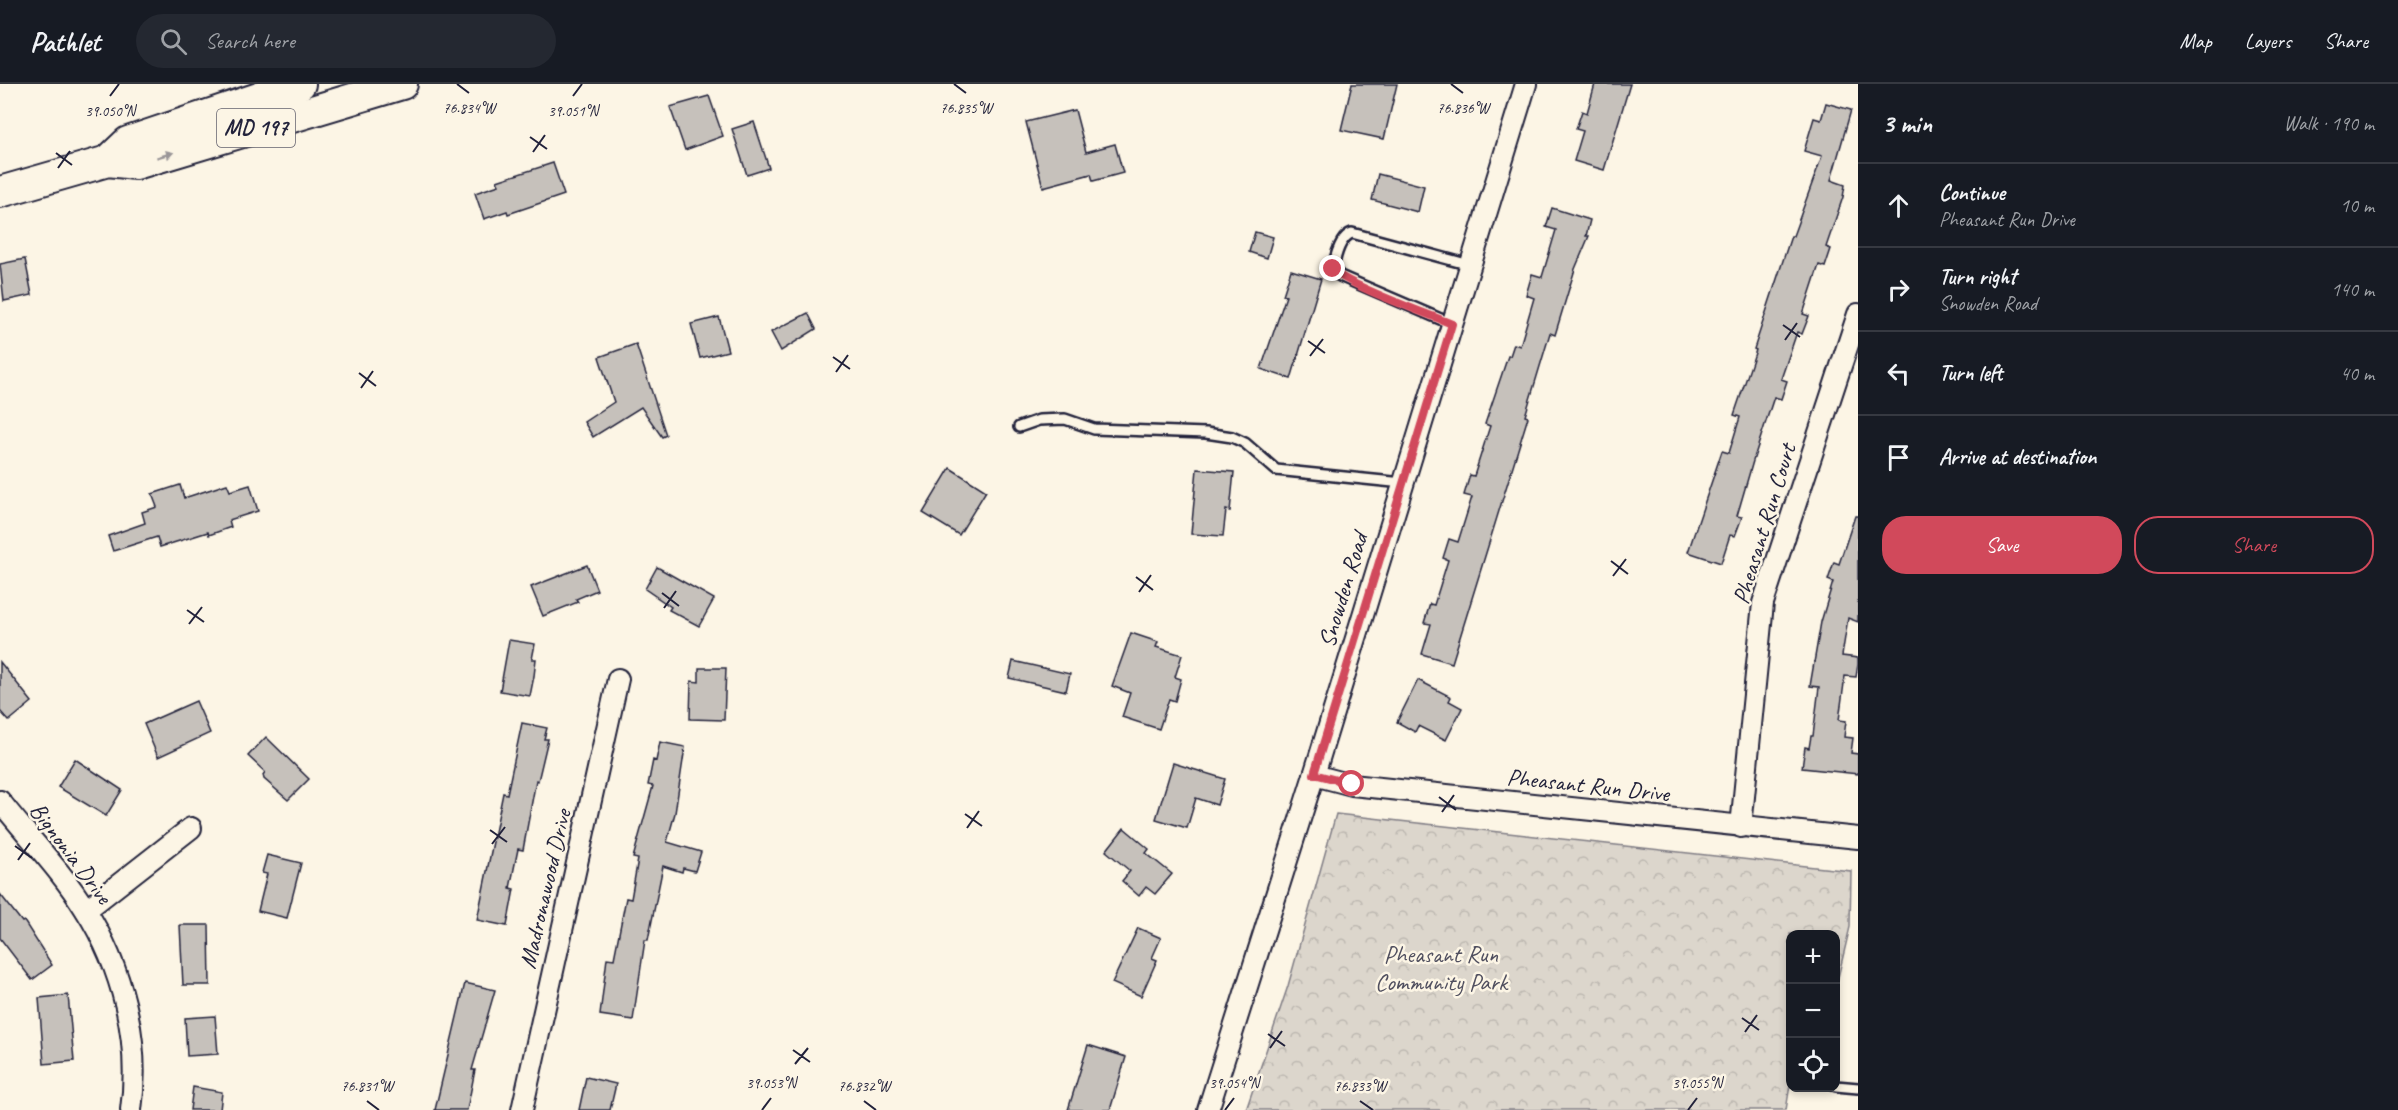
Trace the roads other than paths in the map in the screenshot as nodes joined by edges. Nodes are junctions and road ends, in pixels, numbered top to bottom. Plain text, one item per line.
1 (300, 84) edge
2 (402, 84) edge
3 (1526, 84) edge
4 (108, 161) junction
5 (0, 192) edge
6 (1470, 265) junction
7 (1858, 314) edge
8 (1452, 324) junction
9 (1019, 427) dead end
10 (1403, 483) junction
11 (618, 679) dead end
12 (1314, 774) junction
13 (0, 801) edge
14 (1741, 827) junction
15 (191, 828) dead end
16 (1858, 838) edge
17 (86, 910) junction
18 (1840, 1086) edge
19 (1858, 1088) edge
20 (131, 1110) edge
21 (522, 1110) edge
22 (1208, 1110) edge

1 - 4 main road, MD 197
4 -> 2 main road, MD 197
3 - 6 street, Snowden Road
4 - 5 main road, MD 197
6 - 8 street, Snowden Road
6 - 8 lane
7 - 14 street, Pheasant Run Court
8 - 10 street, Snowden Road
9 - 10 lane
10 - 12 street, Snowden Road
11 - 21 street, Madronawood Drive
12 - 14 street, Pheasant Run Drive
12 - 22 street, Snowden Road
13 - 17 street, Bignonia Drive
14 - 16 street, Pheasant Run Drive
15 - 17 street
17 - 20 street, Bignonia Drive
18 - 19 lane

